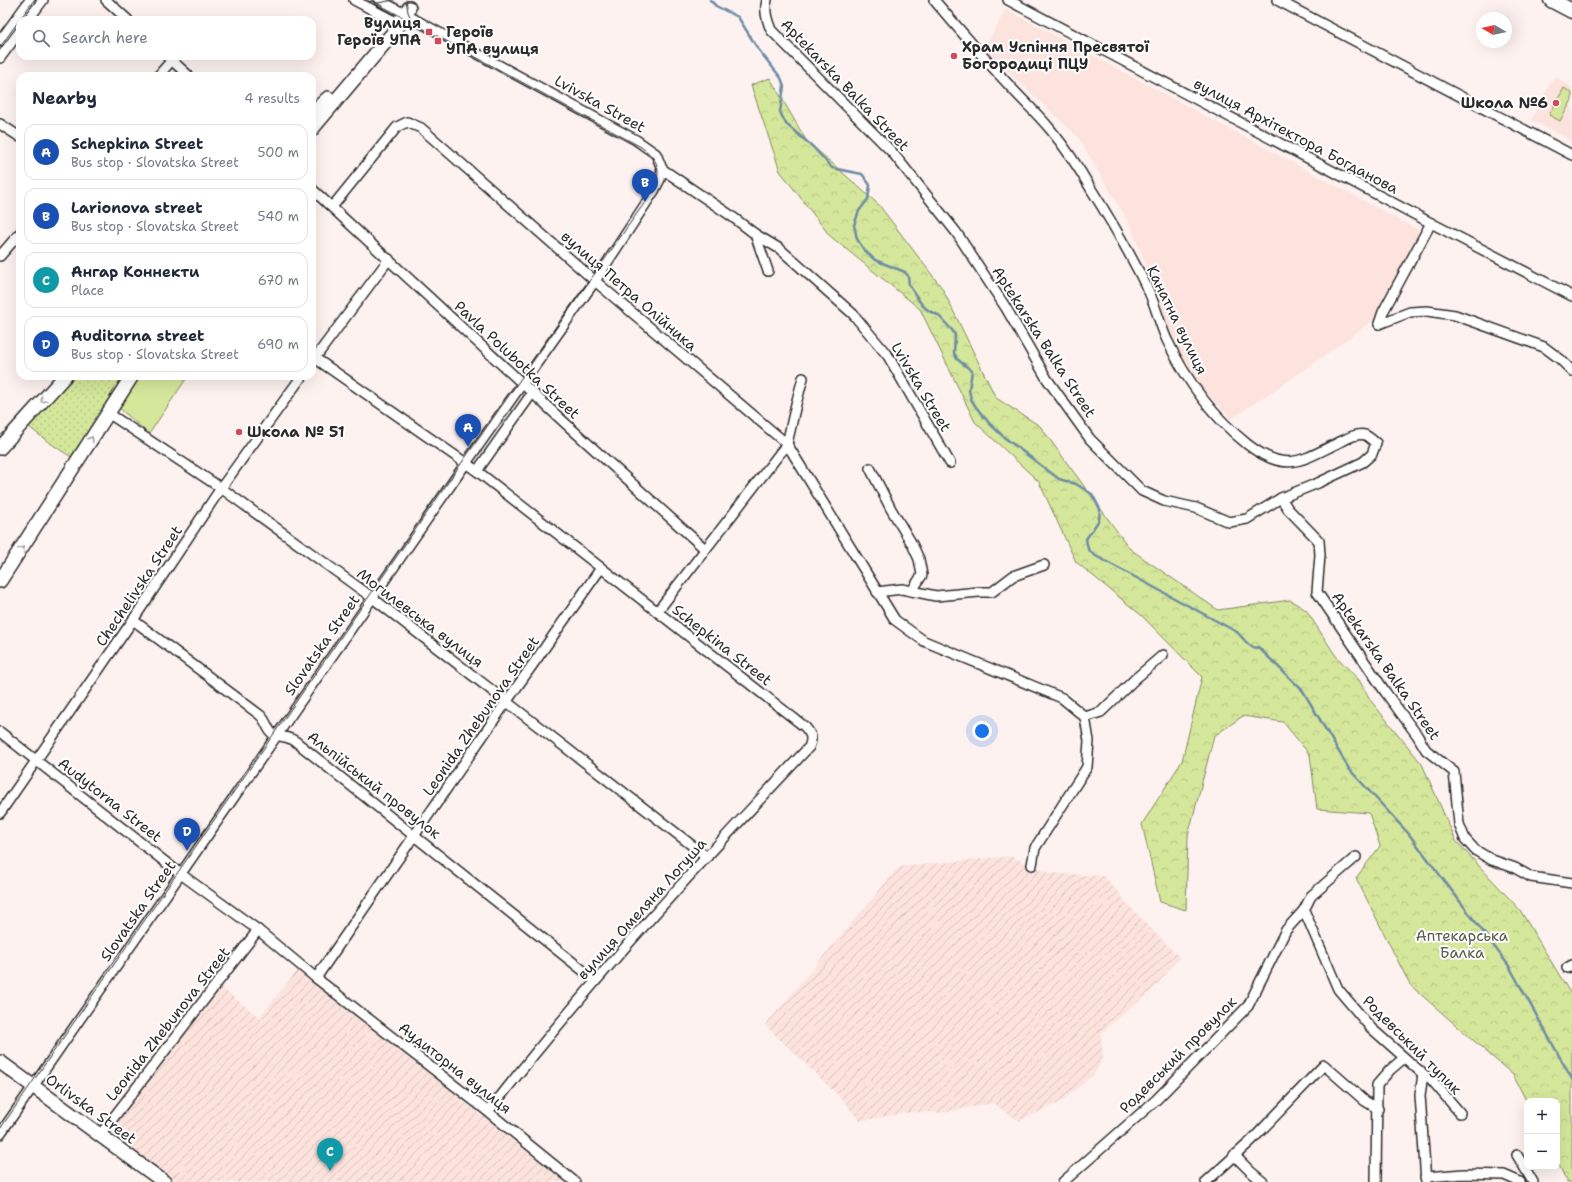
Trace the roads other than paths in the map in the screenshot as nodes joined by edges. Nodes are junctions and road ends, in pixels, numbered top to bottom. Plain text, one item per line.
1 (30, 0) edge
2 (42, 0) edge
3 (106, 0) edge
4 (354, 0) edge
5 (379, 0) edge
6 (767, 0) edge
7 (934, 0) edge
8 (1008, 0) edge
9 (1277, 0) edge
10 (1551, 0) edge
11 (1572, 11) edge
12 (407, 14) edge
13 (18, 16) edge
14 (31, 16) edge
15 (124, 16) edge
16 (16, 19) edge
17 (16, 36) edge
18 (0, 41) edge
19 (0, 58) edge
20 (169, 60) edge
21 (172, 60) edge
22 (161, 72) edge
23 (185, 72) edge
24 (316, 110) edge
25 (0, 124) edge
26 (316, 124) edge
27 (16, 134) edge
28 (1572, 155) edge
29 (662, 169) junction
30 (316, 193) edge
31 (332, 207) junction
32 (1431, 224) junction
33 (755, 234) junction
34 (16, 238) edge
35 (0, 256) edge
36 (389, 260) junction
37 (768, 271) dead end
38 (595, 281) junction
39 (1572, 296) edge
40 (316, 355) edge
41 (316, 361) edge
42 (1572, 371) edge
43 (803, 378) dead end
44 (61, 380) edge
45 (129, 380) edge
46 (299, 380) edge
47 (522, 383) junction
48 (533, 392) junction
49 (108, 413) junction
50 (787, 444) junction
51 (0, 448) edge
52 (466, 463) junction
53 (950, 463) dead end
54 (870, 468) dead end
55 (477, 471) junction
56 (221, 488) junction
57 (1281, 498) junction
58 (705, 549) junction
59 (1044, 565) dead end
60 (601, 568) junction
61 (0, 581) edge
62 (912, 591) junction
63 (877, 592) junction
64 (372, 597) junction
65 (657, 612) junction
66 (133, 620) junction
67 (1163, 655) dead end
68 (507, 701) junction
69 (1085, 717) junction
70 (805, 727) joint
71 (0, 732) edge
72 (276, 735) junction
73 (37, 760) junction
74 (0, 813) edge
75 (415, 836) junction
76 (707, 857) junction
77 (1356, 857) dead end
78 (1032, 865) dead end
79 (181, 874) junction
80 (1572, 883) edge
81 (1304, 910) junction
82 (258, 930) junction
83 (316, 978) junction
84 (595, 980) junction
85 (1404, 1058) junction
86 (0, 1062) edge
87 (1422, 1074) junction
88 (33, 1086) junction
89 (1378, 1109) junction
90 (486, 1110) junction
91 (1460, 1113) dead end
92 (0, 1134) edge
93 (100, 1135) junction
94 (1517, 1155) dead end
95 (1234, 1156) junction
96 (1425, 1180) edge
97 (164, 1182) edge
98 (575, 1182) edge
99 (1063, 1182) edge
100 (1206, 1182) edge
101 (1263, 1182) edge
102 (1376, 1182) edge
103 (1520, 1182) edge
104 (1533, 1182) edge

1 - 13 street
2 - 14 street
3 - 15 street
4 - 12 street, Lvivska Street
5 - 12 street, Lvivska Street
6 - 57 street, Aptekarska Balka Street
7 - 57 street, Канатна вулиця
8 - 32 street, вулиця Архітектора Богданова
9 - 28 street
10 - 11 main road
12 - 24 street
12 - 26 street
12 - 29 street, Lvivska Street
16 - 18 street
17 - 19 street
20 - 22 street
21 - 23 street
25 - 27 street
29 - 33 street, Lvivska Street
29 - 38 street, Slovatska Street
30 - 31 street, Pavla Polubotka Street
31 - 36 street, Pavla Polubotka Street
31 - 38 street, вулиця Петра Олійника
32 - 39 street, вулиця Архітектора Богданова
32 - 42 street
33 - 37 street
33 - 53 street, Lvivska Street
34 - 35 street
36 - 40 street
36 - 47 street, Pavla Polubotka Street
38 - 47 street, Slovatska Street
38 - 50 street, вулиця Петра Олійника
41 - 52 street, Schepkina Street
43 - 50 street
44 -> 51 street
45 - 49 street
46 - 56 street, Chechelivska Street
47 - 48 street, Pavla Polubotka Street
47 - 52 street, Slovatska Street
48 - 55 street
48 - 58 street, Pavla Polubotka Street
49 - 56 street, Могилевська вулиця
61 -> 49 street
50 - 58 street
50 - 63 street, вулиця Петра Олійника
52 - 55 street, Schepkina Street
52 - 64 street, Slovatska Street
54 - 62 street
55 - 60 street, Schepkina Street
56 - 64 street, Могилевська вулиця
56 - 66 street, Chechelivska Street
57 - 80 street, Aptekarska Balka Street
58 - 65 street
59 - 62 street
60 - 65 street, Schepkina Street
60 - 68 street, Leonida Zhebunova Street
62 - 63 street
63 - 69 street, вулиця Петра Олійника
64 - 68 street, Могилевська вулиця
64 - 72 street, Slovatska Street
65 - 70 street, Schepkina Street
66 - 72 street
66 - 73 street, Chechelivska Street
67 - 69 street
68 - 75 street, Leonida Zhebunova Street
68 - 76 street, Могилевська вулиця
69 - 78 street
70 - 76 street, вулиця Омеляна Логуша
71 - 73 street, Audytorna Street
72 - 75 street, Альпійський провулок
72 - 79 street, Slovatska Street
73 - 74 street, Chechelivska Street
73 - 79 street, Audytorna Street
75 - 83 street, Leonida Zhebunova Street
75 - 84 street, Альпійський провулок
76 - 84 street, вулиця Омеляна Логуша
77 - 81 street, Родевський провулок
79 - 82 street, Audytorna Street
79 - 88 street, Slovatska Street
81 - 85 street, Родевський тупик
81 - 99 street, Родевський провулок
82 - 83 street, Audytorna Street
82 - 93 street, Leonida Zhebunova Street
83 - 90 street, Аудиторна вулиця
84 - 90 street, вулиця Омеляна Логуша
85 - 87 street, Родевський тупик
85 - 89 street
86 - 88 street, Orlivska Street
87 - 91 street, Родевський тупик
87 - 96 street
88 - 92 street, Slovatska Street
88 - 93 street, Orlivska Street
89 - 95 street
89 - 102 street
90 - 98 street, Аудиторна вулиця
93 - 97 street, Orlivska Street
94 - 104 street
95 - 100 street
95 - 101 street
96 - 103 street

